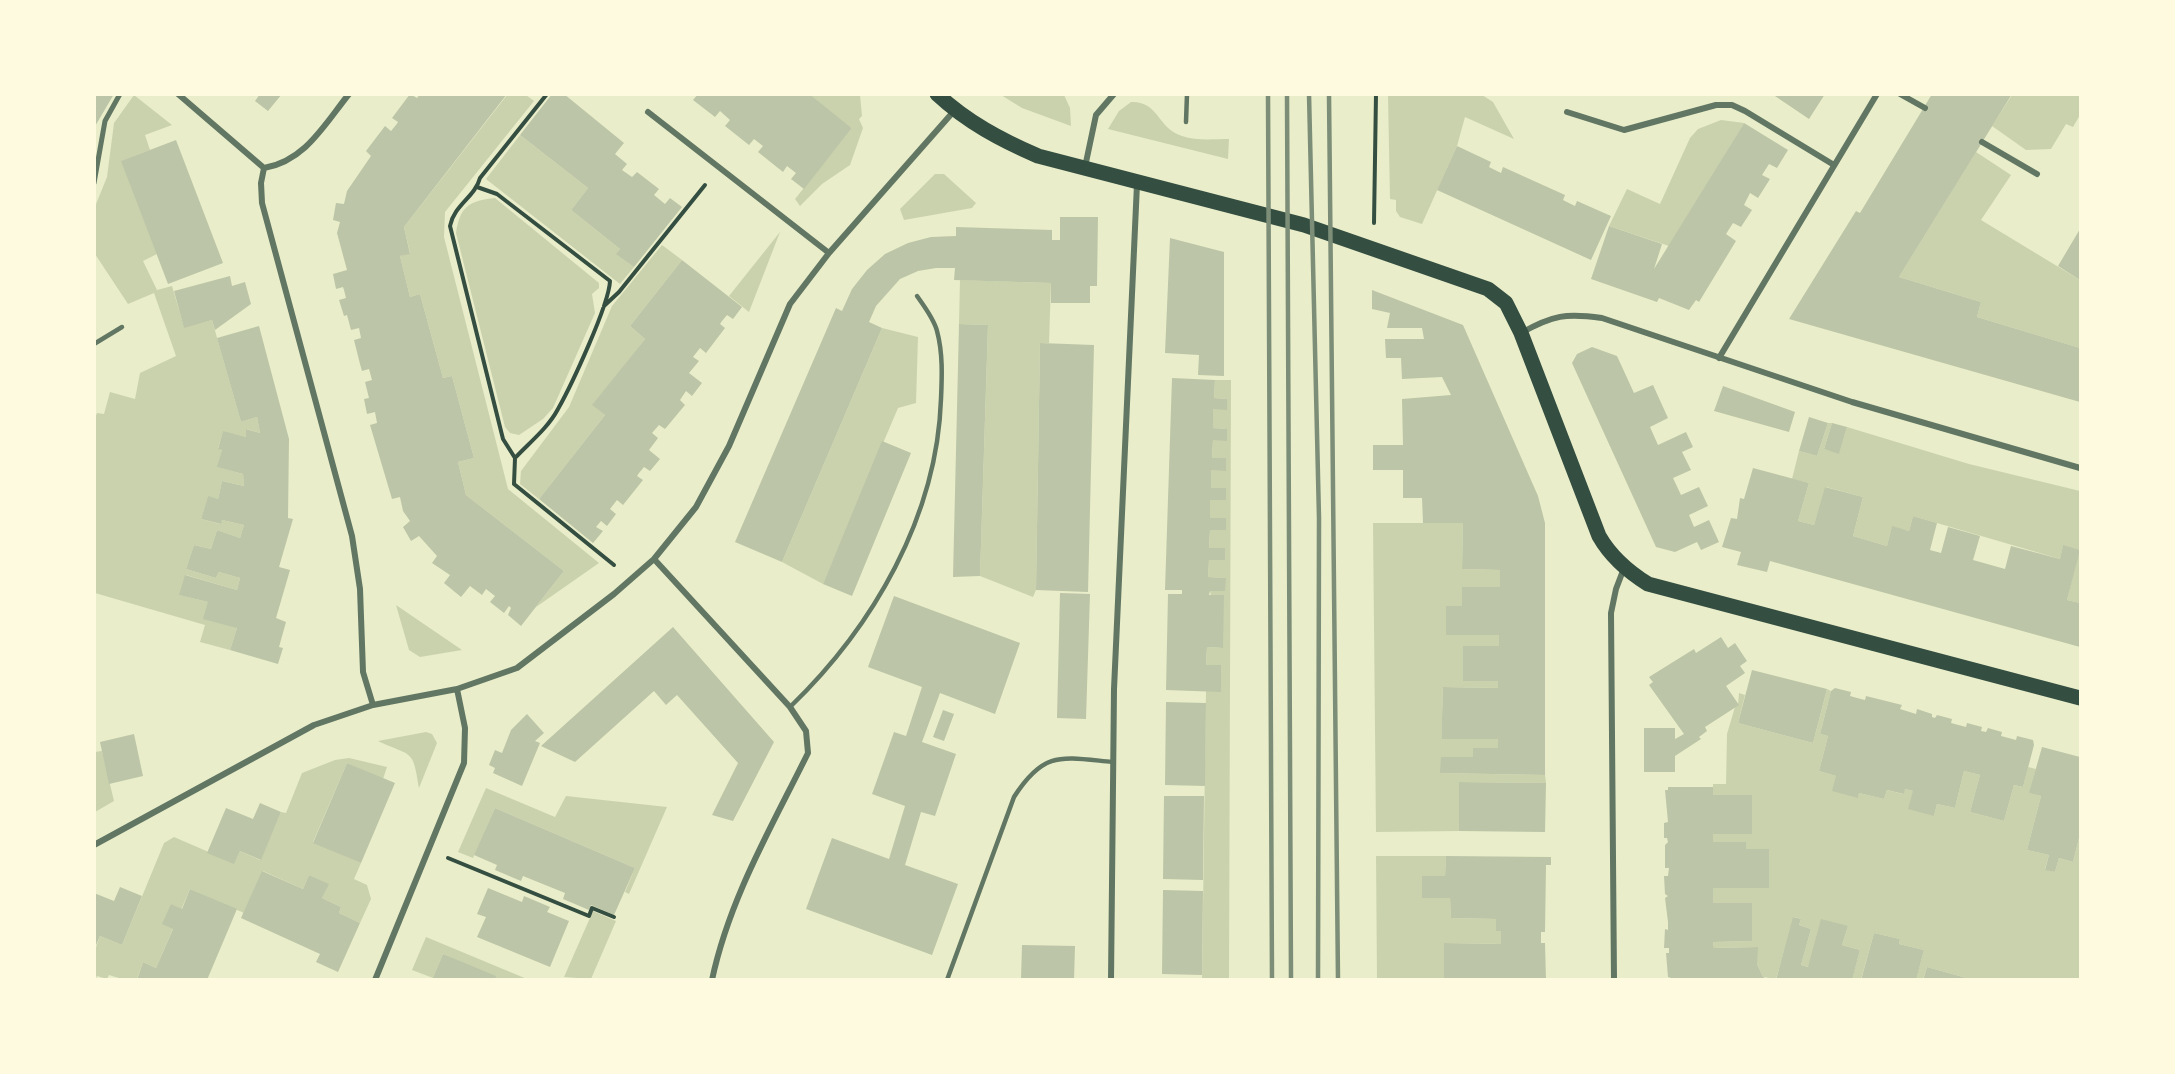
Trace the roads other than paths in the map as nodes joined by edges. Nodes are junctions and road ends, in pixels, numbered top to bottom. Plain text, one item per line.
1 (120, 94) edge
2 (178, 94) edge
3 (349, 94) edge
4 (937, 94) edge
5 (1114, 94) edge
6 (1186, 94) edge
7 (1877, 94) edge
8 (1900, 94) edge
9 (1925, 108) dead end
10 (955, 111) junction
11 (648, 112) dead end
12 (1567, 112) dead end
13 (1186, 122) dead end
14 (1982, 142) dead end
15 (1833, 165) junction
16 (264, 168) junction
17 (1085, 169) junction
18 (2037, 174) dead end
19 (94, 183) edge
20 (1137, 184) junction
21 (829, 253) junction
22 (917, 296) dead end
23 (122, 327) dead end
24 (1521, 333) junction
25 (94, 344) edge
26 (1719, 358) junction
27 (2080, 468) edge
28 (654, 559) junction
29 (1624, 567) junction
30 (457, 689) junction
31 (2080, 698) edge
32 (373, 705) junction
33 (790, 707) junction
34 (1112, 762) junction
35 (94, 845) edge
36 (375, 980) edge
37 (712, 980) edge
38 (947, 980) edge
39 (1111, 980) edge
40 (1614, 980) edge

1 - 19 street
2 - 16 street
3 - 16 street
4 - 10 main road
5 - 17 street
6 - 13 lane
7 - 15 street
8 - 9 street
10 - 17 main road
10 - 21 street
11 - 21 street
12 - 15 street
14 - 18 street
15 - 26 street
16 - 32 street
17 - 20 main road
20 - 24 main road
20 - 34 street
21 - 28 street
22 - 33 lane
23 - 25 lane
24 - 26 street
24 - 29 main road
26 - 27 street
28 - 30 street
28 - 33 street
29 - 31 main road
29 - 40 street
30 - 32 street
30 - 36 street
32 - 35 street
33 - 37 street
34 - 38 lane
34 - 39 street

